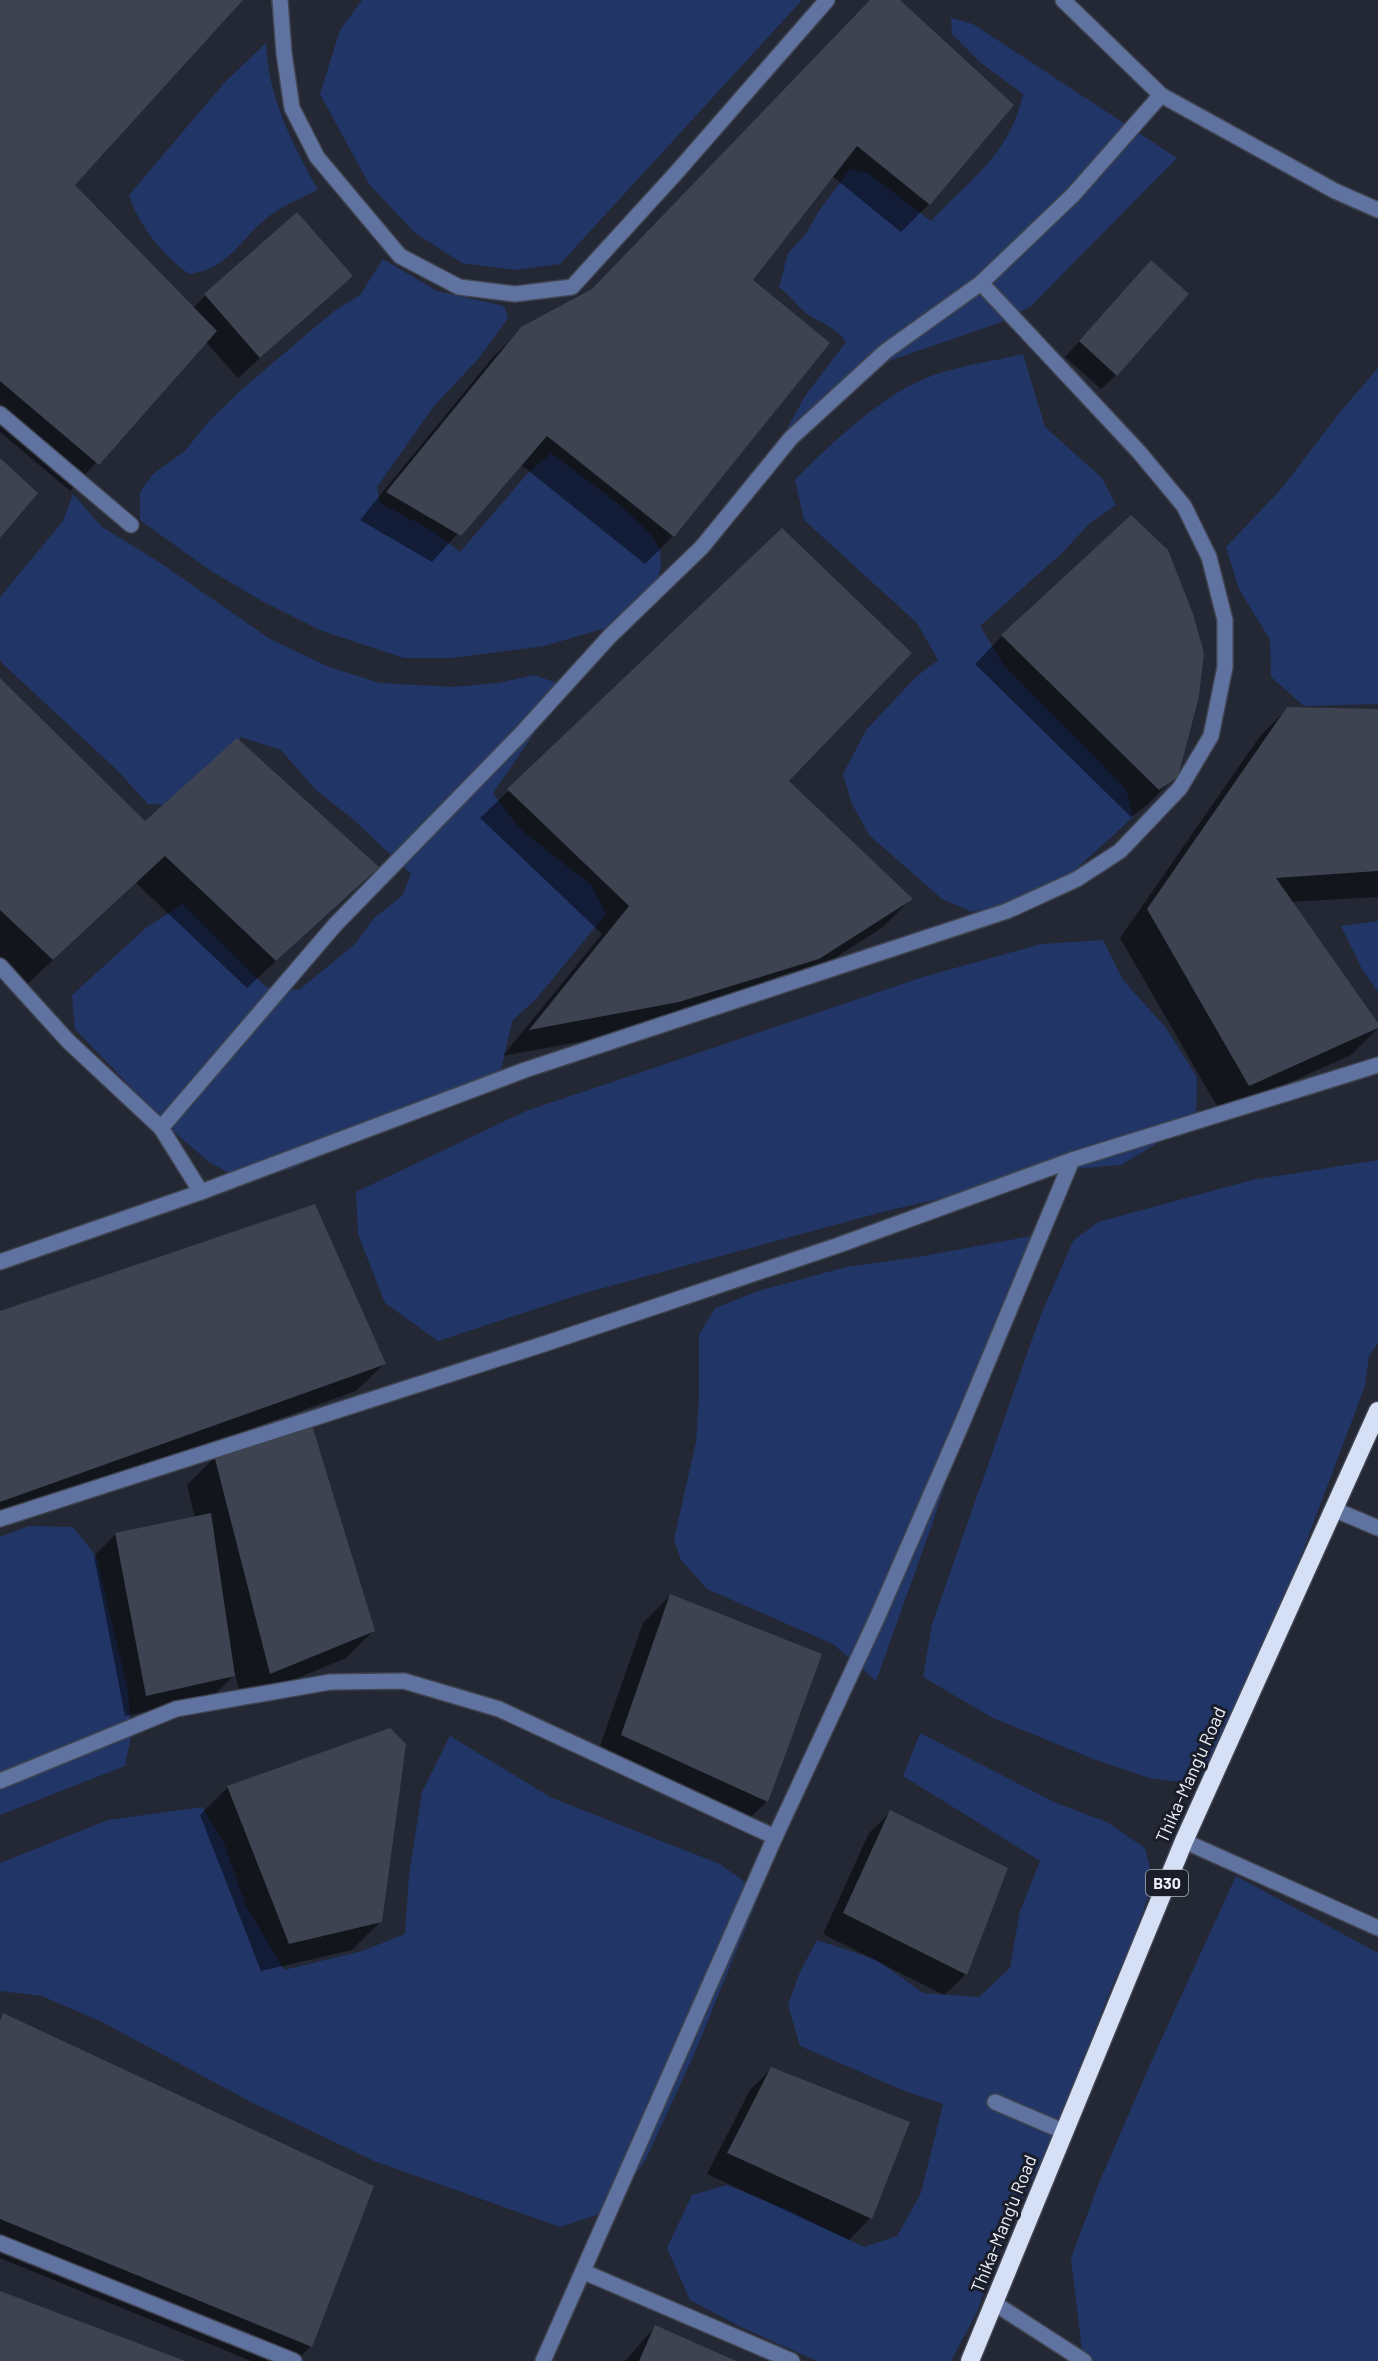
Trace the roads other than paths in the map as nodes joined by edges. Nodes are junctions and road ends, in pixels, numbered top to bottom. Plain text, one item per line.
1 (280, 0) edge
2 (827, 0) edge
3 (1063, 0) edge
4 (1161, 95) junction
5 (1378, 210) edge
6 (981, 283) junction
7 (0, 414) edge
8 (131, 525) dead end
9 (0, 966) edge
10 (1378, 1065) edge
11 (161, 1128) junction
12 (1072, 1160) junction
13 (201, 1192) junction
14 (0, 1262) edge
15 (1378, 1410) edge
16 (1334, 1509) junction
17 (0, 1519) edge
18 (1378, 1528) edge
19 (0, 1781) edge
20 (775, 1837) junction
21 (1184, 1840) junction
22 (1378, 1928) edge
23 (995, 2102) dead end
24 (1065, 2132) junction
25 (0, 2243) edge
26 (584, 2272) junction
27 (994, 2303) junction
28 (294, 2361) edge
29 (543, 2361) edge
30 (792, 2361) edge
31 (970, 2361) edge
32 (1084, 2361) edge

1 - 2 street
3 - 4 street
4 - 5 street
4 - 6 street
6 - 11 street
6 - 13 street
7 - 8 street
9 - 11 street
10 - 12 street
11 - 13 street
12 - 17 street
12 - 20 street
13 - 14 street
15 - 16 highway, Thika-Mang'u Road / B30
16 - 18 street
16 - 21 highway, Thika-Mang'u Road / B30
19 - 20 street
20 - 26 street
21 - 22 street
21 - 24 highway, Thika-Mang'u Road / B30
23 - 24 street
24 - 27 highway, Thika-Mang'u Road / B30
25 - 28 street
26 - 29 street
26 - 30 street
27 - 31 highway, Thika-Mang'u Road / B30
27 - 32 street

